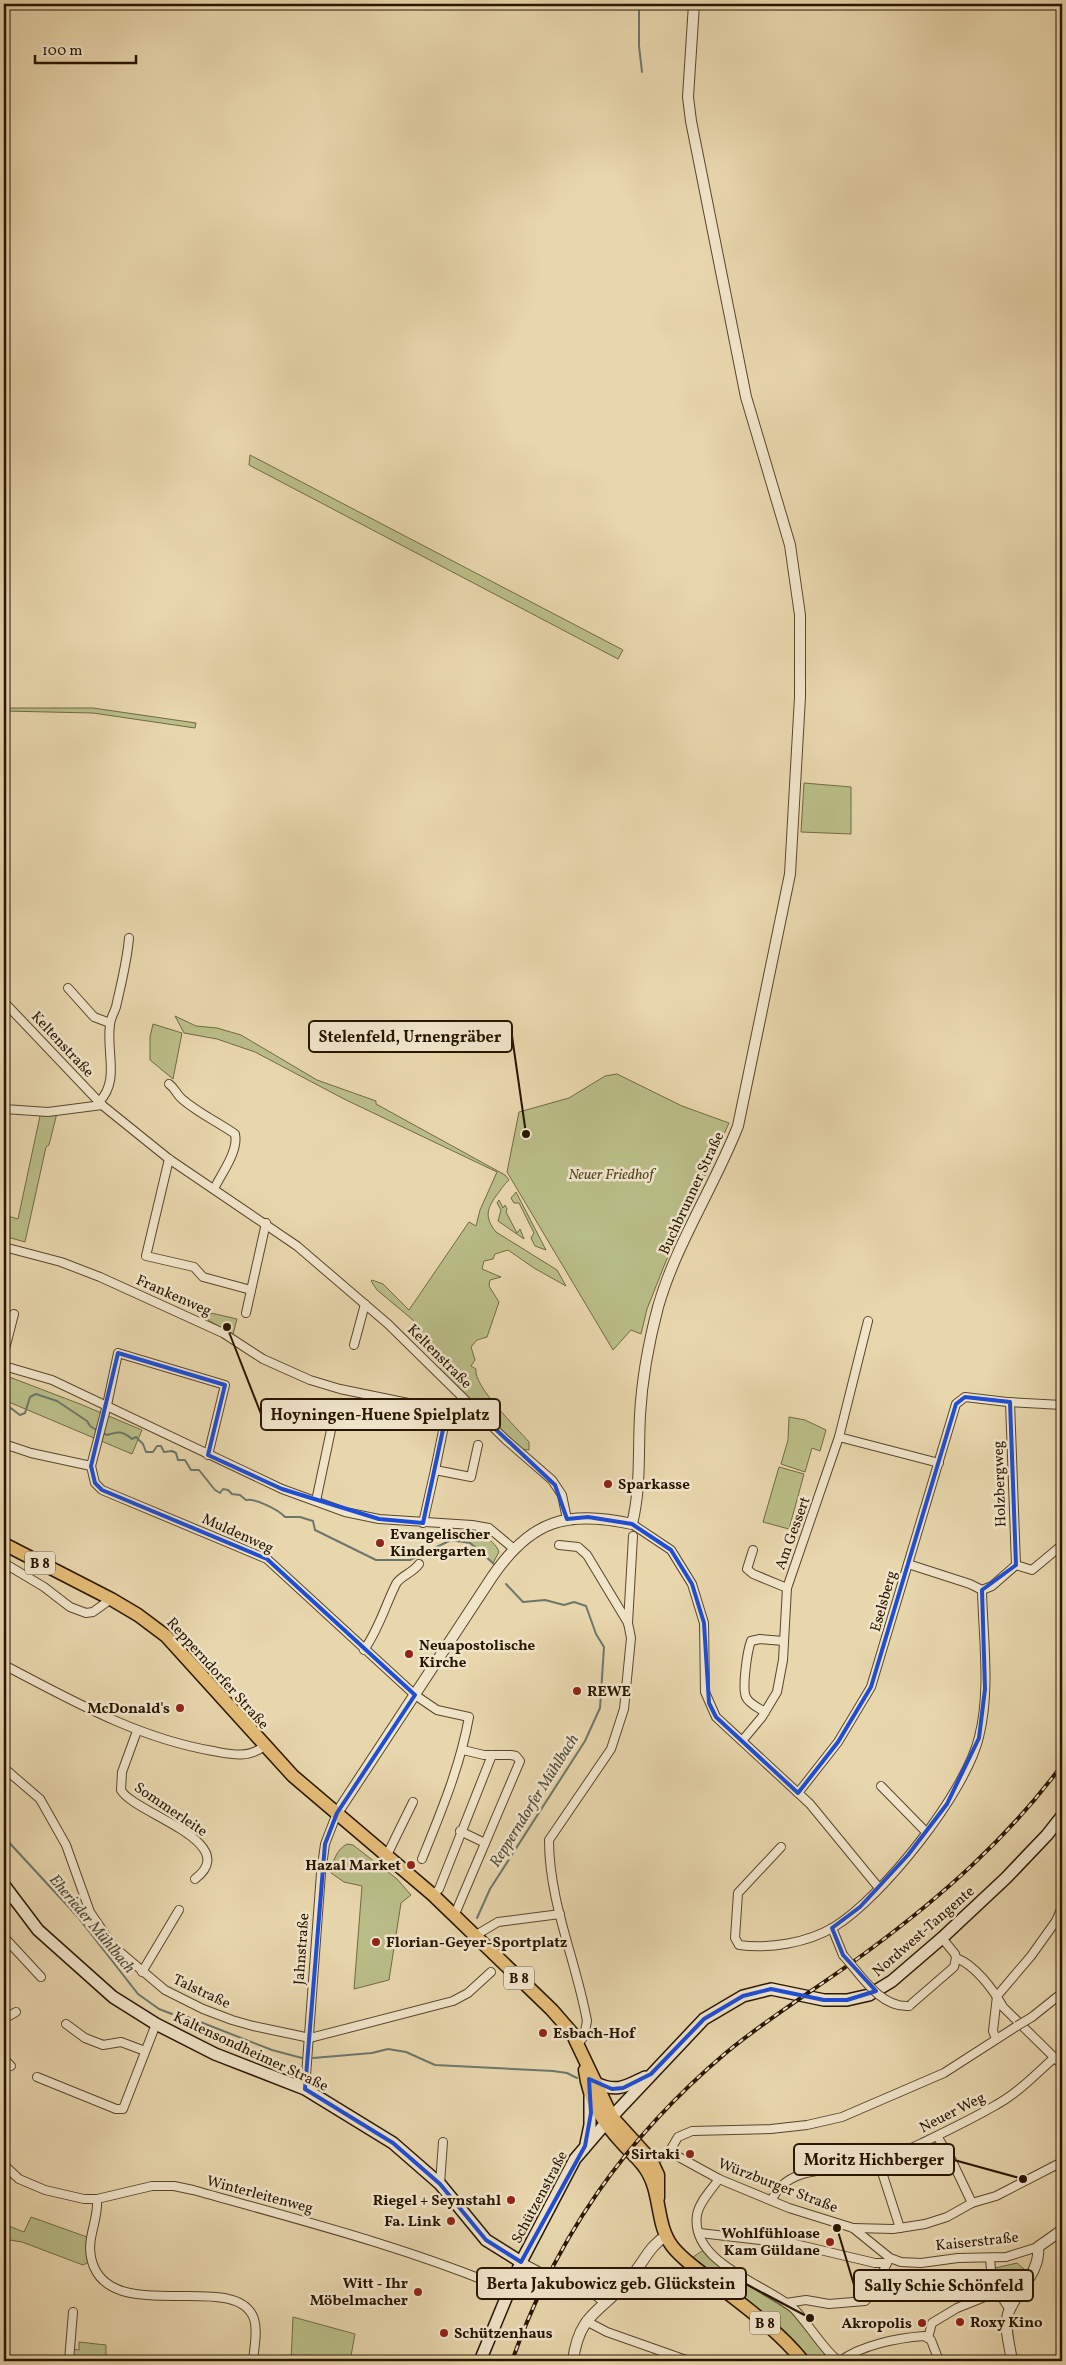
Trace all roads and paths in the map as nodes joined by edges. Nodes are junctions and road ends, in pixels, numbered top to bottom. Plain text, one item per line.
1 (694, 4) edge
2 (129, 938) dead end
3 (68, 988) dead end
4 (4, 1002) edge
5 (110, 1023) junction
6 (169, 1084) dead end
7 (100, 1104) junction
8 (4, 1109) edge
9 (169, 1159) junction
10 (214, 1189) junction
11 (266, 1224) junction
12 (4, 1247) edge
13 (251, 1290) junction
14 (365, 1304) junction
15 (246, 1313) dead end
16 (14, 1314) dead end
17 (868, 1321) dead end
18 (354, 1345) dead end
19 (4, 1353) edge
20 (4, 1366) edge
21 (1010, 1402) junction
22 (1062, 1405) edge
23 (107, 1406) junction
24 (472, 1408) junction
25 (447, 1411) junction
26 (331, 1430) dead end
27 (839, 1437) junction
28 (4, 1444) edge
29 (478, 1445) dead end
30 (208, 1455) junction
31 (939, 1463) junction
32 (90, 1466) junction
33 (435, 1470) junction
34 (316, 1501) junction
35 (567, 1519) junction
36 (423, 1523) junction
37 (632, 1524) junction
38 (633, 1536) dead end
39 (4, 1544) edge
40 (559, 1544) dead end
41 (1062, 1545) edge
42 (514, 1549) junction
43 (753, 1550) dead end
44 (4, 1563) edge
45 (419, 1564) dead end
46 (908, 1564) junction
47 (1016, 1565) junction
48 (4, 1570) edge
49 (18, 1572) junction
50 (787, 1588) junction
51 (982, 1590) junction
52 (111, 1599) junction
53 (628, 1623) junction
54 (784, 1642) junction
55 (364, 1650) junction
56 (4, 1666) edge
57 (415, 1695) junction
58 (765, 1712) junction
59 (137, 1731) junction
60 (742, 1741) junction
61 (264, 1746) junction
62 (463, 1750) junction
63 (492, 1755) junction
64 (4, 1768) edge
65 (881, 1786) dead end
66 (798, 1793) junction
67 (413, 1802) dead end
68 (337, 1813) junction
69 (1062, 1816) edge
70 (460, 1831) junction
71 (926, 1832) junction
72 (485, 1843) junction
73 (781, 1847) dead end
74 (387, 1855) junction
75 (422, 1859) dead end
76 (195, 1879) dead end
77 (4, 1885) edge
78 (879, 1888) junction
79 (433, 1895) junction
80 (8, 1900) edge
81 (1062, 1907) edge
82 (179, 1910) dead end
83 (455, 1914) junction
84 (560, 1914) junction
85 (832, 1928) junction
86 (476, 1935) junction
87 (4, 1937) edge
88 (942, 1938) junction
89 (956, 1958) junction
90 (142, 1972) junction
91 (491, 1972) dead end
92 (41, 1977) dead end
93 (1062, 1993) edge
94 (997, 1996) junction
95 (4, 2010) edge
96 (16, 2012) dead end
97 (66, 2024) dead end
98 (156, 2024) junction
99 (310, 2038) junction
100 (996, 2039) junction
101 (578, 2044) junction
102 (145, 2051) junction
103 (1055, 2057) junction
104 (4, 2059) edge
105 (1062, 2064) edge
106 (12, 2066) dead end
107 (652, 2074) junction
108 (37, 2077) dead end
109 (593, 2089) junction
110 (305, 2090) junction
111 (608, 2121) junction
112 (938, 2136) junction
113 (443, 2142) dead end
114 (585, 2146) junction
115 (668, 2154) junction
116 (651, 2160) junction
117 (1062, 2162) edge
118 (879, 2163) junction
119 (4, 2165) edge
120 (718, 2178) junction
121 (440, 2184) junction
122 (658, 2198) junction
123 (97, 2199) junction
124 (772, 2200) junction
125 (972, 2203) junction
126 (853, 2228) junction
127 (900, 2228) junction
128 (1062, 2230) edge
129 (700, 2233) junction
130 (666, 2236) junction
131 (1038, 2247) junction
132 (990, 2258) junction
133 (888, 2260) junction
134 (522, 2262) junction
135 (540, 2272) tunnel mouth
136 (569, 2282) tunnel mouth
137 (508, 2290) junction
138 (997, 2292) junction
139 (604, 2302) junction
140 (786, 2303) junction
141 (1010, 2310) junction
142 (73, 2312) dead end
143 (586, 2321) junction
144 (928, 2338) junction
145 (69, 2361) edge
146 (253, 2361) edge
147 (480, 2361) edge
148 (573, 2361) edge
149 (689, 2361) edge
150 (803, 2361) edge
151 (836, 2361) edge
152 (939, 2361) edge
153 (1012, 2361) edge

1 - 37 street, Buchbrunner Straße
2 - 5 street
3 - 5 street
4 - 7 street, Keltenstraße
5 - 7 street
6 - 10 street
7 - 8 street
7 - 9 street, Keltenstraße
9 - 10 street, Keltenstraße
9 - 13 street, Frankenweg
10 - 11 street, Keltenstraße
11 - 13 street
11 - 14 street, Keltenstraße
12 - 25 street, Frankenweg
13 - 15 street
14 - 18 street
14 - 24 street, Keltenstraße
16 - 19 street
17 - 27 street, Am Gessert
20 - 23 street
21 - 22 street
21 - 31 street, Eselsberg
21 - 47 street, Holzbergweg
23 - 30 street
23 - 30 street
23 - 32 street
24 - 25 street, Frankenweg
24 - 35 street, Keltenstraße
25 - 33 street
26 - 34 street
27 - 31 street
27 - 50 street, Am Gessert
28 - 32 street
29 - 33 street
30 - 34 street
31 - 46 street, Eselsberg
32 - 55 street, Muldenweg
33 - 36 street
34 - 36 street
35 - 37 street
35 - 42 street
36 - 42 street
37 - 60 street
38 - 53 street
39 - 52 main road, Repperndorfer Straße / B 8
40 - 53 street
41 - 47 street
42 - 57 street
43 - 50 street
44 - 49 street
45 - 55 street
46 - 51 street
46 - 66 street, Eselsberg
47 - 51 street
48 - 49 street
49 - 52 street
50 - 54 street, Am Gessert
51 - 71 street
52 - 61 main road, Repperndorfer Straße / B 8
53 - 84 street
54 - 58 street, Am Gessert
54 - 58 street
55 - 57 street, Muldenweg
56 - 59 street
57 - 62 street, Muldenweg
57 - 68 street
58 - 60 street, Am Gessert
59 - 61 street
59 - 76 street, Sommerleite
60 - 66 street
61 - 68 main road, Repperndorfer Straße / B 8
62 - 63 street
62 - 75 street
63 - 70 street
63 - 72 street
64 - 90 street, Talstraße
65 - 71 street
66 - 78 street
67 - 74 street
68 - 74 main road, Repperndorfer Straße / B 8
68 - 99 street, Jahnstraße
69 - 88 main road, Nordwest-Tangente
70 - 72 street
70 - 79 street
71 - 78 street
72 - 83 street
73 - 85 street
74 - 79 main road, Repperndorfer Straße / B 8
77 - 80 main road, Kaltensondheimer Straße
78 - 85 street
79 - 83 main road, Repperndorfer Straße / B 8
80 - 98 main road, Kaltensondheimer Straße
81 - 94 street
82 - 90 street
83 - 86 main road, Repperndorfer Straße / B 8
84 - 86 street
84 - 101 street
85 - 89 street, bridge
86 - 101 main road, Repperndorfer Straße / B 8
87 - 92 street
88 - 89 street
88 - 107 main road, Nordwest-Tangente
89 - 94 street
90 - 99 street, Talstraße
91 - 99 street, Talstraße
93 - 100 street, bridge
94 - 100 street
94 - 103 street
95 - 96 street
97 - 102 street
98 - 102 street
98 - 110 main road, Kaltensondheimer Straße
99 - 110 street, Jahnstraße
100 - 115 street
101 - 109 main road, Repperndorfer Straße / B 8
102 - 108 street
103 - 105 street
103 - 112 street, Neuer Weg
104 - 106 street
107 - 109 main road
107 - 111 main road, Nordwest-Tangente
109 - 111 main road, Repperndorfer Straße / B 8
109 - 114 main road
110 - 121 main road, Kaltensondheimer Straße
111 - 114 main road, Schützenstraße
111 - 116 main road, B 8
111 - 122 main road, B 8
112 - 118 street, Neuer Weg
112 - 125 street
113 - 121 street
114 - 134 main road, Schützenstraße
115 - 116 street
115 - 120 street, Würzburger Straße
116 - 122 main road, B 8
117 - 125 street
118 - 124 street, Neuer Weg
118 - 127 street
119 - 123 street, Winterleitenweg
120 - 124 street, Würzburger Straße
120 - 129 street
121 - 134 main road, Kaltensondheimer Straße
122 - 130 main road, B 8
123 - 137 street, Winterleitenweg
123 - 146 street
124 - 126 street, Würzburger Straße
125 - 127 street
126 - 127 street
126 - 133 street, Würzburger Straße
128 - 131 street, Kaiserstraße
129 - 133 street, Kaiserstraße
129 - 140 street
130 - 139 street
130 - 150 main road, B 8
131 - 132 street, Kaiserstraße
131 - 141 street
132 - 133 street, Kaiserstraße
132 - 138 street
133 - 140 street
134 - 135 street, Kaltensondheimer Straße
134 - 137 main road, Schützenstraße
136 - 139 street
137 - 147 main road, Schützenstraße
138 - 141 street
138 - 144 street
139 - 143 street
140 - 151 street
141 - 153 street
142 - 145 street
143 - 148 street
143 - 149 street
144 - 151 street
144 - 152 street

